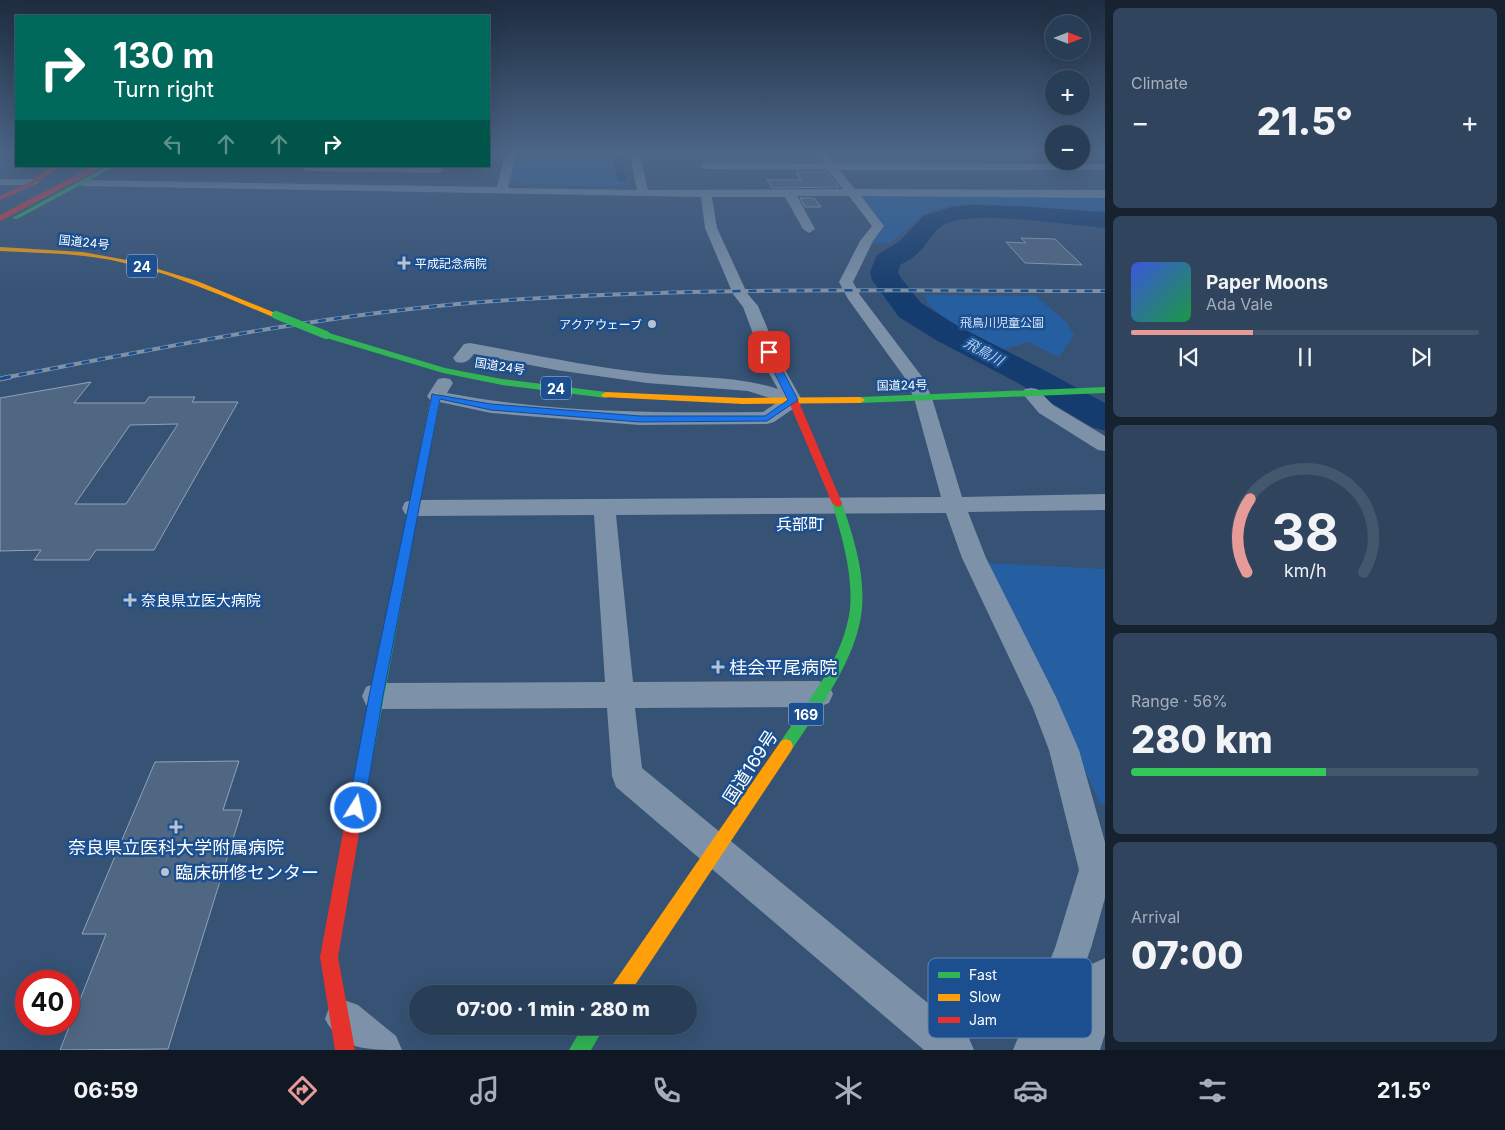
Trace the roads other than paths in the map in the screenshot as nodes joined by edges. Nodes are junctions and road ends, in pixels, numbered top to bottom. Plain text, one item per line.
1 (16, 201) edge
2 (32, 201) edge
3 (48, 201) edge
4 (710, 201) edge
5 (794, 201) edge
6 (859, 201) edge
7 (0, 209) edge
8 (0, 218) edge
9 (0, 225) edge
10 (809, 229) dead end
11 (0, 249) edge
12 (462, 358) dead end
13 (440, 390) joint
14 (1103, 392) edge
15 (1034, 393) junction
16 (924, 398) junction
17 (793, 400) junction
18 (1105, 445) edge
19 (1105, 502) edge
20 (837, 505) junction
21 (954, 505) junction
22 (413, 508) junction
23 (604, 508) junction
24 (620, 694) junction
25 (819, 694) junction
26 (376, 696) junction
27 (716, 850) junction
28 (1070, 958) edge
29 (1105, 977) edge
30 (624, 985) edge
31 (1092, 1015) edge
32 (928, 1028) edge
33 (342, 1033) edge
34 (589, 1035) edge
35 (940, 1038) edge
36 (1084, 1038) edge
37 (382, 1050) edge
38 (579, 1050) edge
39 (954, 1050) edge
40 (1080, 1050) edge

1 - 7 main road
2 - 8 main road, bridge
3 - 9 main road
4 - 17 street
5 - 10 street
6 - 16 street
11 - 17 main road, 国道24号 / 24, bridge
12 - 17 street
13 - 17 street
13 - 22 main road
14 - 15 main road, 国道24号 / 24
15 - 16 main road, 国道24号 / 24
15 - 18 street
16 - 17 main road, 国道24号 / 24
16 - 21 street
17 - 20 main road, 国道169号 / 169
19 - 21 street
20 - 21 street
20 - 23 street
20 - 25 main road, 国道169号 / 169
21 - 28 street
22 - 23 street
22 - 26 main road
23 - 24 street
24 - 25 street
24 - 26 street
24 - 27 street
25 - 27 main road, 国道169号 / 169
26 - 33 main road
27 - 30 main road, 国道169号 / 169
27 - 32 street
29 - 31 street
33 - 37 street
34 - 38 main road
35 - 39 street
36 - 40 street

